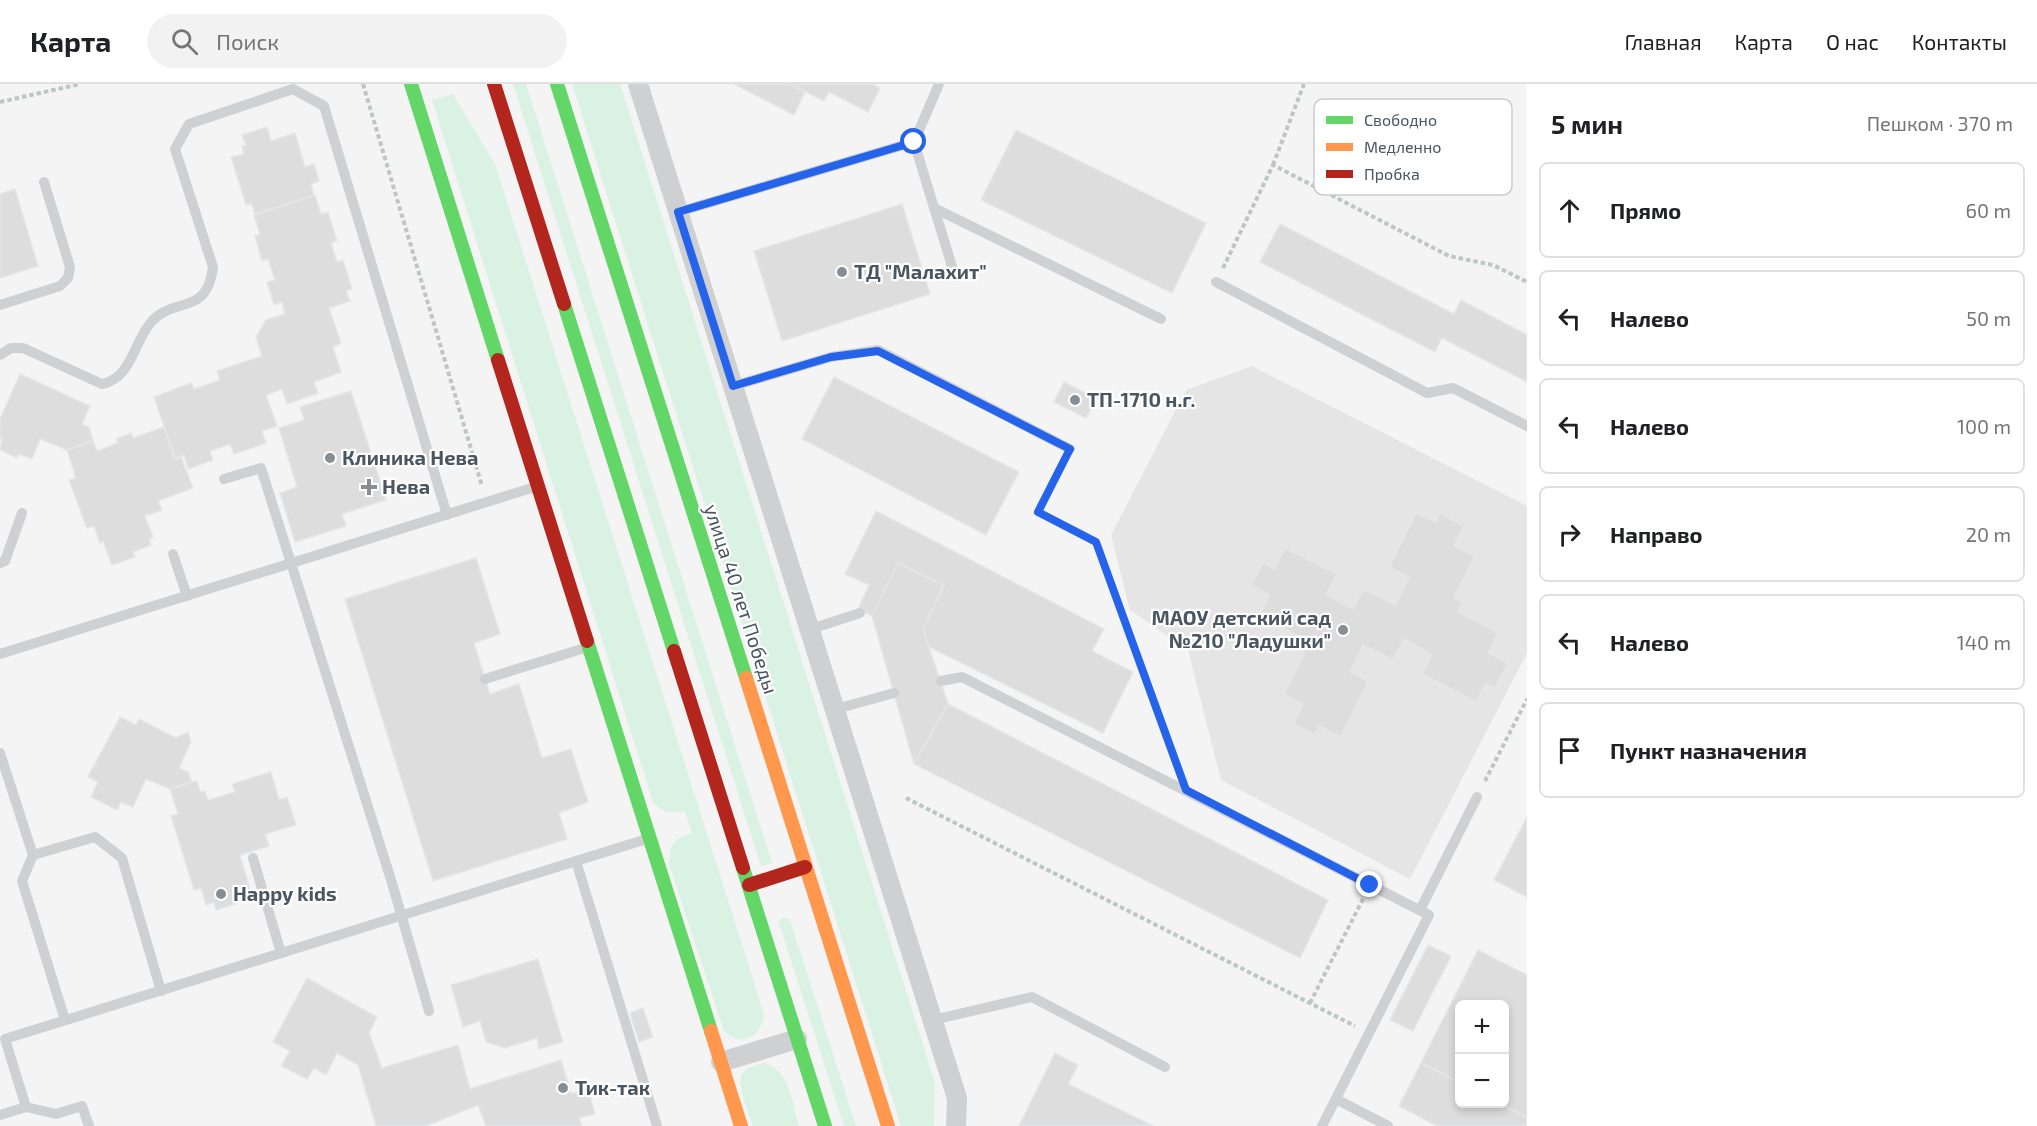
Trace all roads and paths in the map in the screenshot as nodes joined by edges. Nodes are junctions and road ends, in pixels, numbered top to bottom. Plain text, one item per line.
1 (80, 84) edge
2 (363, 84) edge
3 (411, 84) edge
4 (495, 84) edge
5 (557, 84) edge
6 (638, 84) edge
7 (939, 84) edge
8 (1304, 84) edge
9 (0, 102) edge
10 (914, 142) junction
11 (1273, 165) junction
12 (44, 182) dead end
13 (1314, 186) edge
14 (1331, 195) edge
15 (934, 208) junction
16 (678, 212) junction
17 (954, 273) dead end
18 (1216, 282) joint
19 (1527, 282) edge
20 (0, 304) edge
21 (1161, 319) dead end
22 (0, 355) edge
23 (733, 386) junction
24 (1527, 426) edge
25 (1070, 449) joint
26 (224, 479) dead end
27 (539, 486) junction
28 (487, 502) junction
29 (22, 513) dead end
30 (447, 515) junction
31 (173, 554) dead end
32 (0, 563) edge
33 (292, 563) junction
34 (187, 596) junction
35 (860, 613) dead end
36 (811, 629) junction
37 (590, 647) junction
38 (0, 654) edge
39 (485, 679) dead end
40 (941, 681) dead end
41 (894, 693) dead end
42 (1527, 699) edge
43 (836, 709) junction
44 (0, 753) edge
45 (1186, 790) junction
46 (1477, 796) joint
47 (906, 798) dead end
48 (650, 838) junction
49 (33, 855) junction
50 (253, 858) dead end
51 (576, 861) junction
52 (805, 867) junction
53 (749, 885) junction
54 (1370, 885) junction
55 (1420, 910) junction
56 (402, 915) junction
57 (281, 953) junction
58 (161, 991) junction
59 (1310, 1003) junction
60 (429, 1011) dead end
61 (65, 1020) junction
62 (933, 1020) junction
63 (1369, 1033) junction
64 (797, 1039) junction
65 (721, 1062) junction
66 (1165, 1067) dead end
67 (957, 1098) junction
68 (1336, 1099) junction
69 (26, 1107) junction
70 (0, 1114) edge
71 (89, 1126) edge
72 (657, 1126) edge
73 (741, 1126) edge
74 (825, 1126) edge
75 (888, 1126) edge
76 (956, 1126) edge
77 (966, 1126) edge
78 (1322, 1126) edge
79 (1388, 1126) edge

1 - 9 path
2 - 28 path
3 - 27 main road
4 - 53 main road
5 - 52 main road, улица 40 лет Победы
6 - 16 street
7 - 10 lane
8 - 11 path
10 - 15 lane
10 - 16 lane
11 - 13 path
11 - 18 path
12 - 20 lane
14 - 19 path
15 - 17 lane
15 - 21 lane
16 - 23 street
18 - 24 lane
22 - 30 lane
23 - 25 lane
23 - 36 street
25 - 45 path
26 - 33 lane
27 - 28 lane
27 - 37 main road
28 - 30 lane
29 - 32 lane
30 - 33 lane
31 - 34 lane
33 - 34 lane
33 - 56 lane
34 - 38 lane
35 - 36 lane
36 - 43 street
37 - 39 lane
37 - 48 main road
40 - 45 lane
41 - 43 lane
42 - 46 path
43 - 62 street
44 - 49 lane
45 - 54 lane
46 - 55 lane
47 - 59 path
48 - 51 lane
48 - 65 main road
49 - 58 lane
49 - 61 lane
50 - 57 lane
51 - 56 lane
51 - 72 lane
52 - 53 main road
52 - 75 main road, улица 40 лет Победы
53 - 64 main road
54 - 55 lane
54 - 59 path
55 - 63 lane
56 - 57 lane
56 - 60 lane
57 - 58 lane
58 - 61 lane
59 - 63 path
61 - 69 lane
62 - 66 lane
62 - 67 street
63 - 68 lane
64 - 65 street
64 - 74 main road
65 - 73 main road
67 - 76 street
67 - 77 lane
68 - 78 lane
68 - 79 lane
69 - 70 lane
69 - 71 lane

